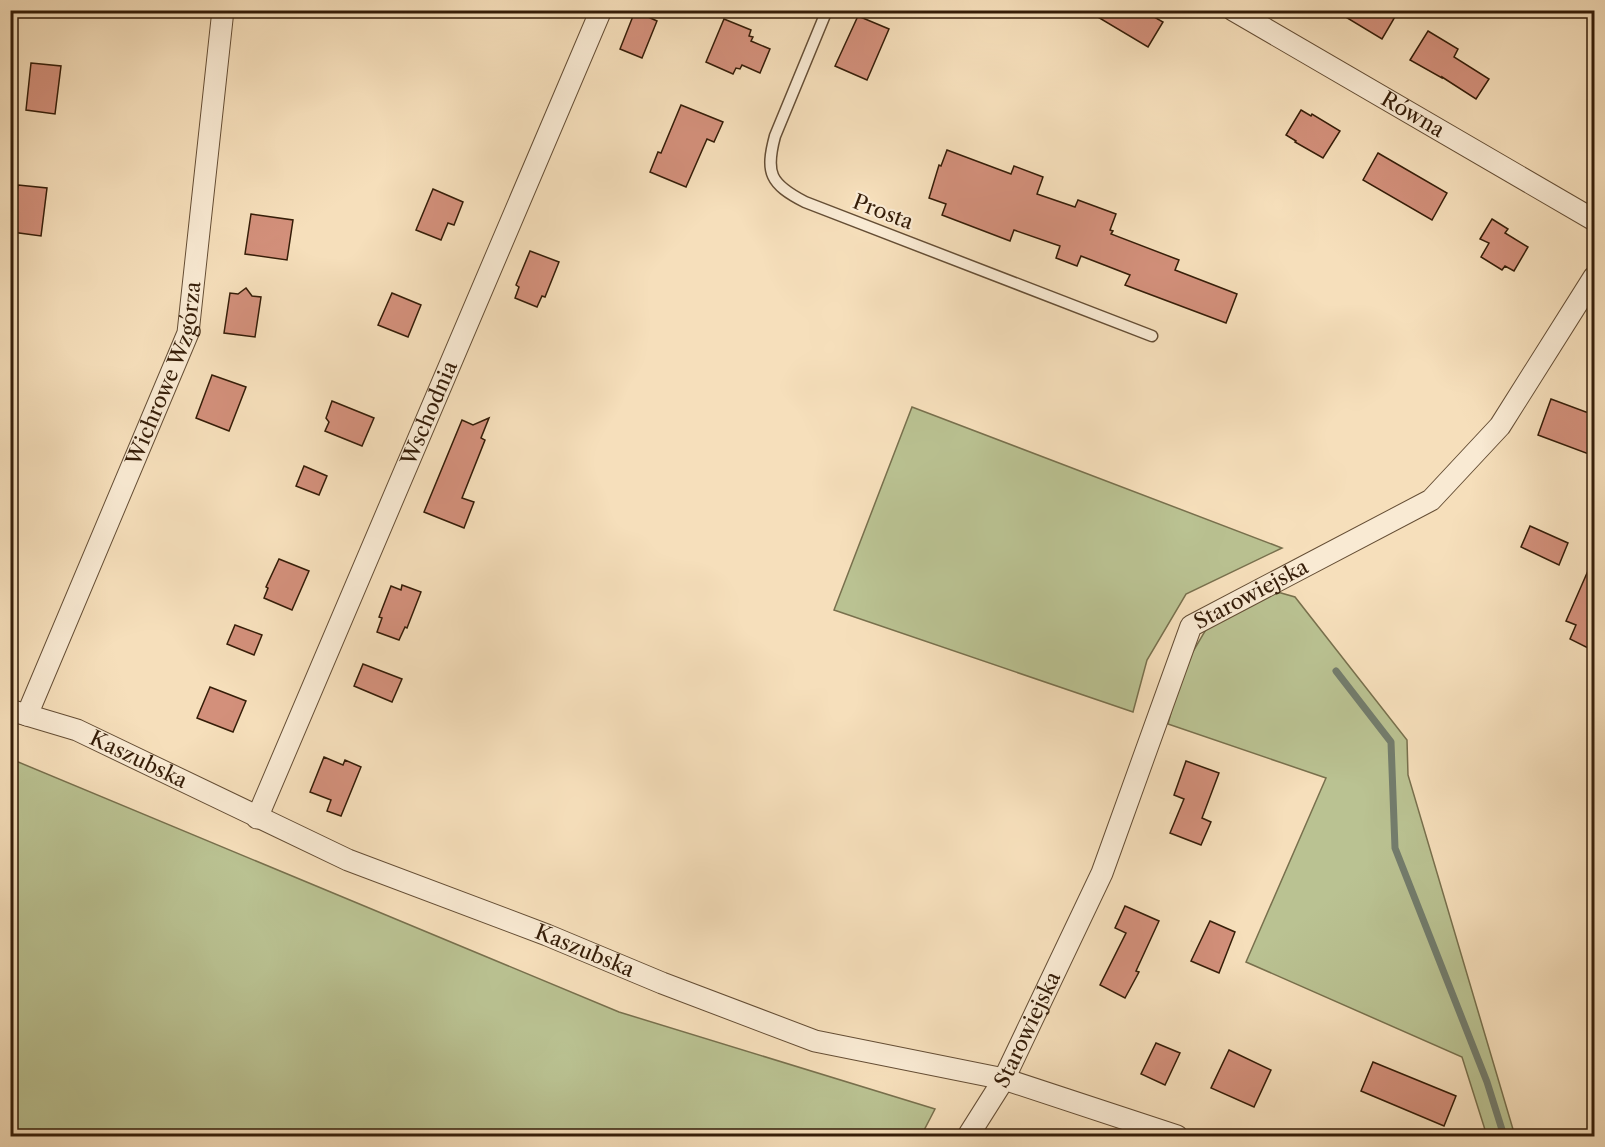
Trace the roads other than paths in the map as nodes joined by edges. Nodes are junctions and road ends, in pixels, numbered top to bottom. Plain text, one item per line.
1 (223, 10) edge
2 (601, 10) edge
3 (827, 10) edge
4 (1233, 10) edge
5 (1594, 220) edge
6 (1594, 277) edge
7 (1152, 336) dead end
8 (19, 712) edge
9 (257, 818) junction
10 (1004, 1079) junction
11 (968, 1137) edge
12 (1177, 1137) edge

1 - 8 street, Wichrowe Wzgórza
2 - 9 street, Wschodnia
3 - 7 lane, Prosta
4 - 5 street, Równa
6 - 10 street, Starowiejska
8 - 9 street, Kaszubska
9 - 10 street, Kaszubska
10 - 11 street, Starowiejska
10 - 12 street, Kaszubska

